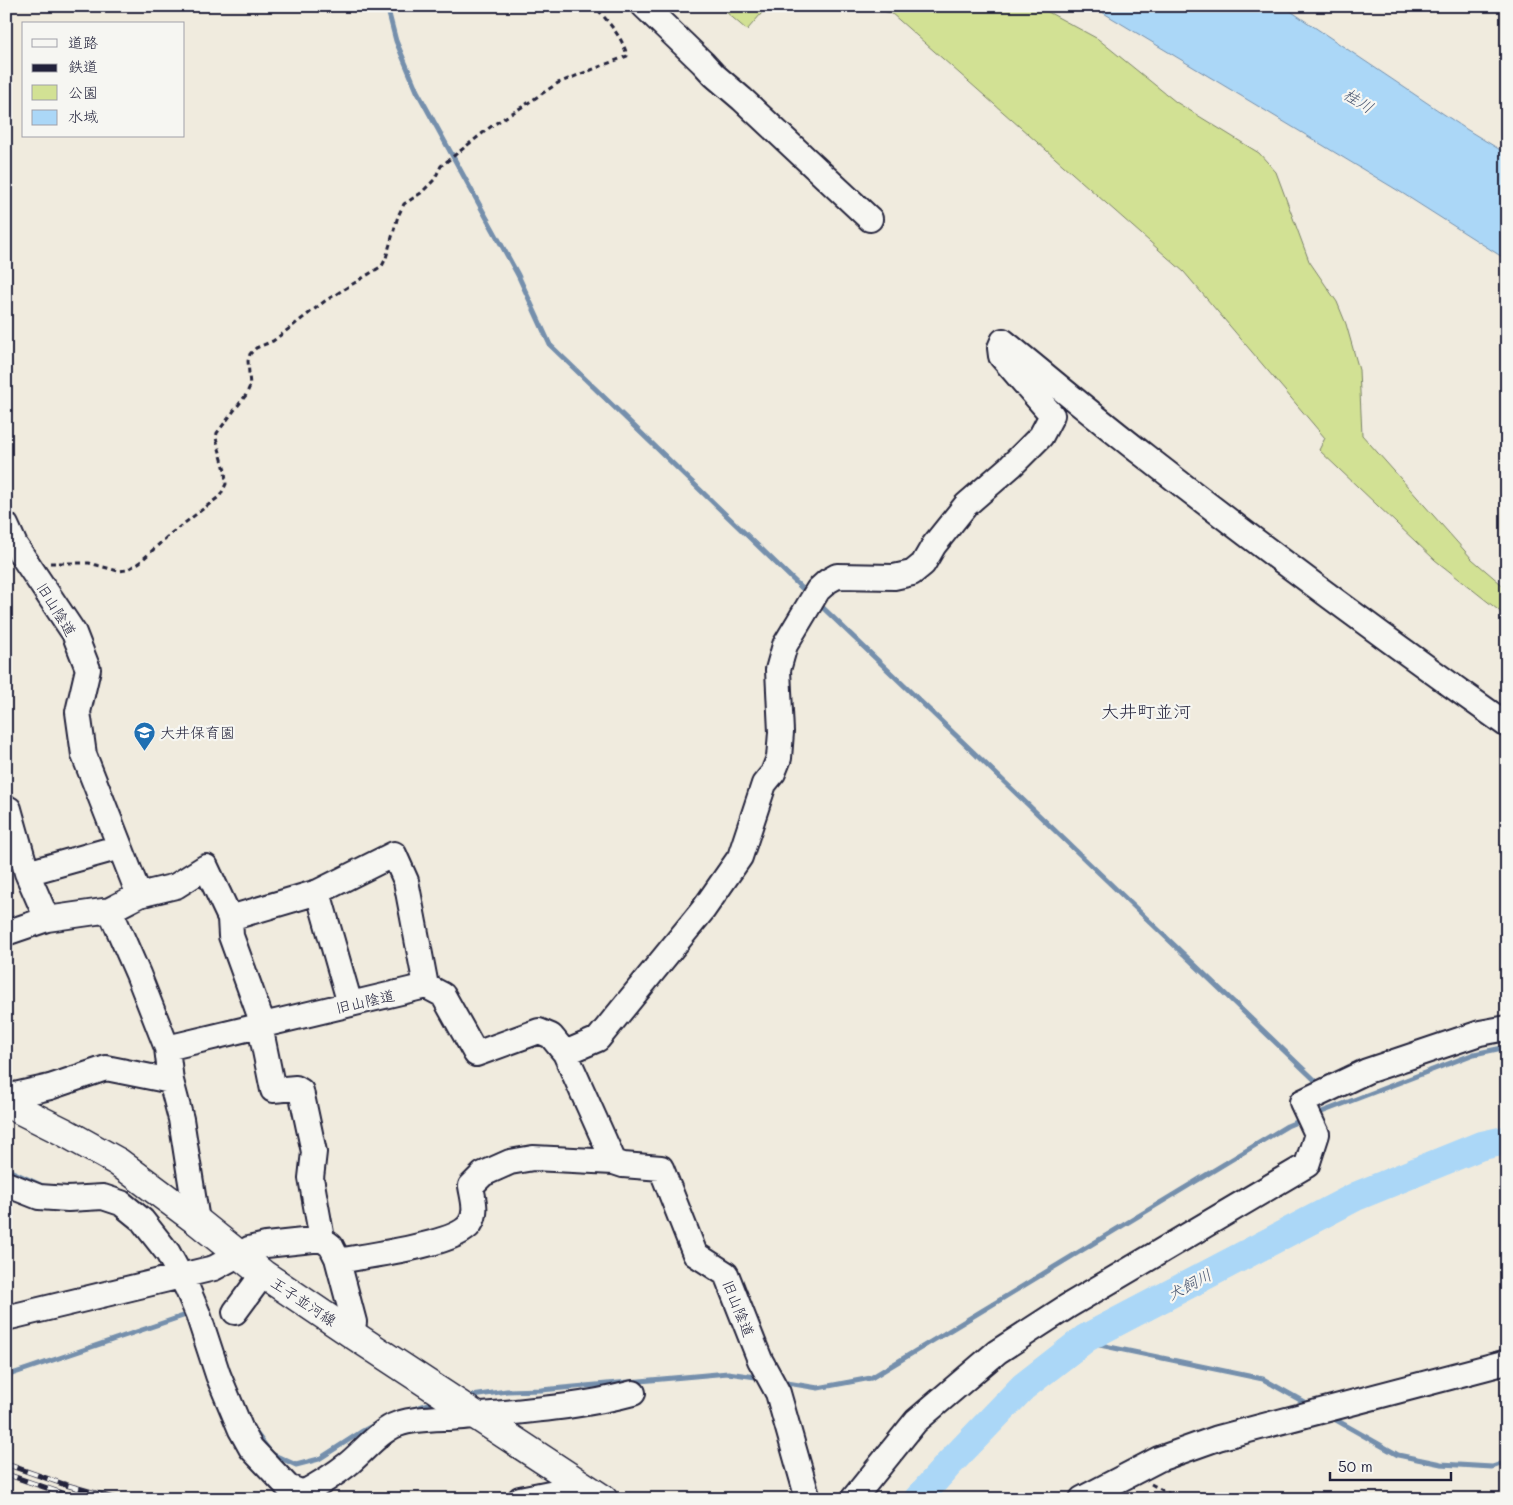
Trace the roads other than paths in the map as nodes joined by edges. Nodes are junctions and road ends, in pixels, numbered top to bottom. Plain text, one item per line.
1 (644, 6) edge
2 (870, 218) dead end
3 (6, 525) edge
4 (17, 561) edge
5 (1507, 725) edge
6 (6, 810) edge
7 (120, 848) junction
8 (27, 873) junction
9 (318, 892) junction
10 (139, 895) junction
11 (110, 910) junction
12 (230, 918) junction
13 (47, 919) junction
14 (6, 933) edge
15 (426, 986) junction
16 (350, 1004) junction
17 (260, 1026) junction
18 (1507, 1028) edge
19 (167, 1048) junction
20 (565, 1053) junction
21 (171, 1081) junction
22 (6, 1097) edge
23 (6, 1103) edge
24 (614, 1162) junction
25 (6, 1184) edge
26 (196, 1221) junction
27 (322, 1239) junction
28 (239, 1255) junction
29 (338, 1261) junction
30 (263, 1274) junction
31 (180, 1276) junction
32 (235, 1312) dead end
33 (6, 1318) edge
34 (352, 1334) junction
35 (1507, 1362) edge
36 (633, 1393) dead end
37 (472, 1413) junction
38 (579, 1483) junction
39 (520, 1499) edge
40 (603, 1499) edge
41 (808, 1499) edge
42 (854, 1499) edge
43 (1082, 1499) edge

1 - 2 street
3 - 4 street, 旧山陰道
4 - 7 street, 旧山陰道
5 - 20 street
6 - 8 street
7 - 8 street
7 - 10 street, 旧山陰道
8 - 13 street
9 - 12 street
9 - 15 street
9 - 16 street
10 - 11 street
10 - 12 street
11 - 13 street
11 - 19 street
12 - 17 street
13 - 14 street
15 - 16 street, 旧山陰道
15 - 20 street
16 - 17 street, 旧山陰道
17 - 19 street, 旧山陰道
17 - 27 street
18 - 42 street
19 - 21 street
20 - 24 street
21 - 22 street
21 - 26 street
23 - 26 main road, 王子並河線
24 - 29 street
24 - 41 street, 旧山陰道
25 - 31 street
26 - 28 main road, 王子並河線
27 - 28 street
27 - 29 street
28 - 30 main road, 王子並河線
28 - 31 street
29 - 34 street
30 - 32 street
30 - 34 main road, 王子並河線
31 - 33 street
31 - 37 street
34 - 37 main road, 王子並河線
35 - 43 street
36 - 37 street
37 - 38 main road, 王子並河線
38 - 39 street
38 - 40 main road, 王子並河線

